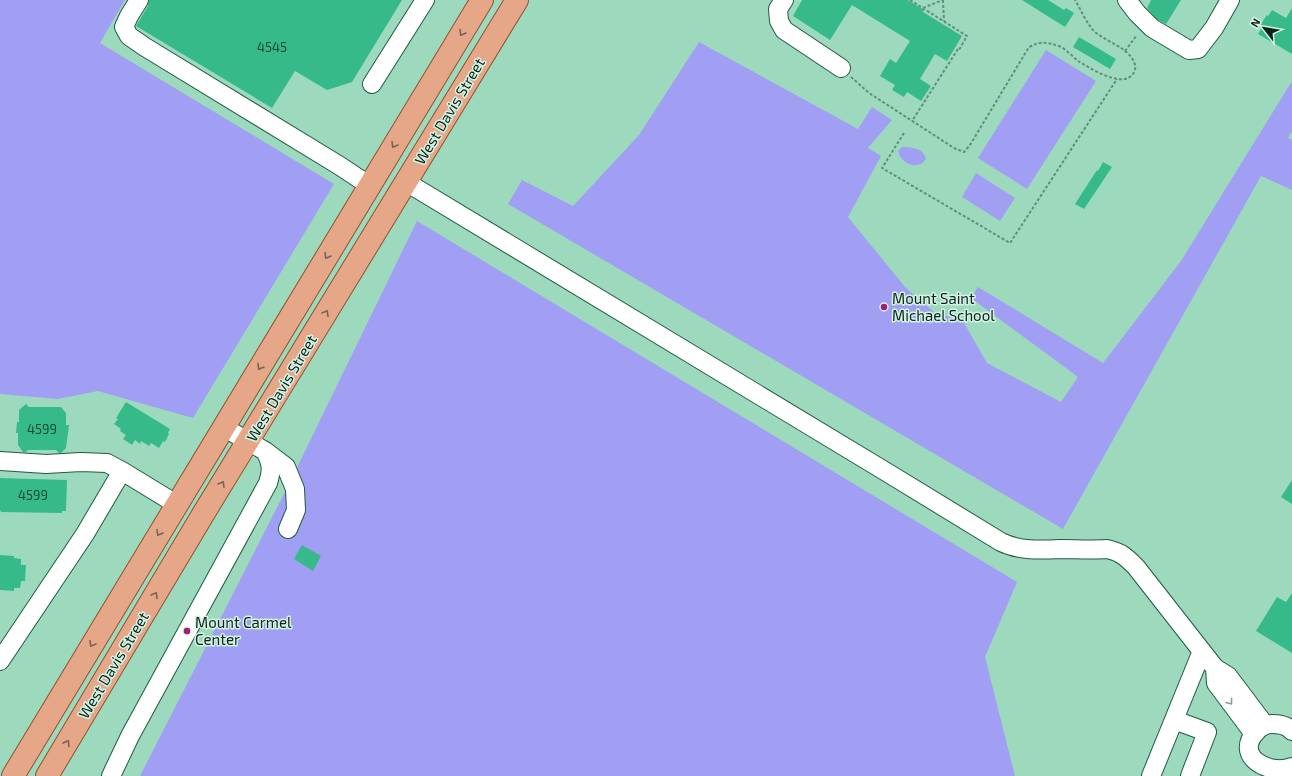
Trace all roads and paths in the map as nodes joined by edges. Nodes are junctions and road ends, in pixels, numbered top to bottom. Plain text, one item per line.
1 (139, 0) edge
2 (425, 0) edge
3 (482, 0) edge
4 (517, 0) edge
5 (784, 0) edge
6 (910, 0) edge
7 (943, 0) edge
8 (1075, 0) edge
9 (1127, 0) edge
10 (1230, 0) edge
11 (923, 8) junction
12 (944, 21) junction
13 (1146, 22) junction
14 (1125, 51) junction
15 (841, 68) joint
16 (1117, 79) junction
17 (372, 84) dead end
18 (912, 121) junction
19 (904, 133) dead end
20 (406, 182) junction
21 (370, 186) junction
22 (223, 427) junction
23 (257, 446) junction
24 (0, 461) edge
25 (122, 471) junction
26 (176, 504) junction
27 (288, 529) dead end
28 (1202, 651) junction
29 (0, 661) edge
30 (1174, 720) junction
31 (1260, 729) junction
32 (1292, 731) edge
33 (1292, 767) edge
34 (1266, 774) edge
35 (13, 776) edge
36 (47, 776) edge
37 (111, 776) edge
38 (1151, 776) edge
39 (1190, 776) edge

1 - 21 lane
2 - 17 lane
3 -> 21 main road, West Davis Street
4 - 20 main road, West Davis Street
5 - 15 lane
6 - 11 path
7 - 11 path
7 - 12 path
8 - 14 path
9 - 13 lane
10 - 13 lane
11 - 12 path
12 - 18 path
13 - 14 path
14 - 16 path
15 - 18 path
16 - 18 path
16 - 19 path
23 -> 20 main road, West Davis Street
20 - 28 lane
21 -> 22 main road, West Davis Street
22 - 23 lane
22 - 26 main road, West Davis Street
23 - 27 lane
36 -> 23 main road, West Davis Street
23 - 37 lane
24 - 25 lane
25 - 26 lane
25 - 29 lane
26 -> 35 main road, West Davis Street
28 - 30 lane
28 - 31 lane
30 - 38 lane
30 - 39 lane
31 - 32 lane
31 - 34 lane
33 - 34 lane

